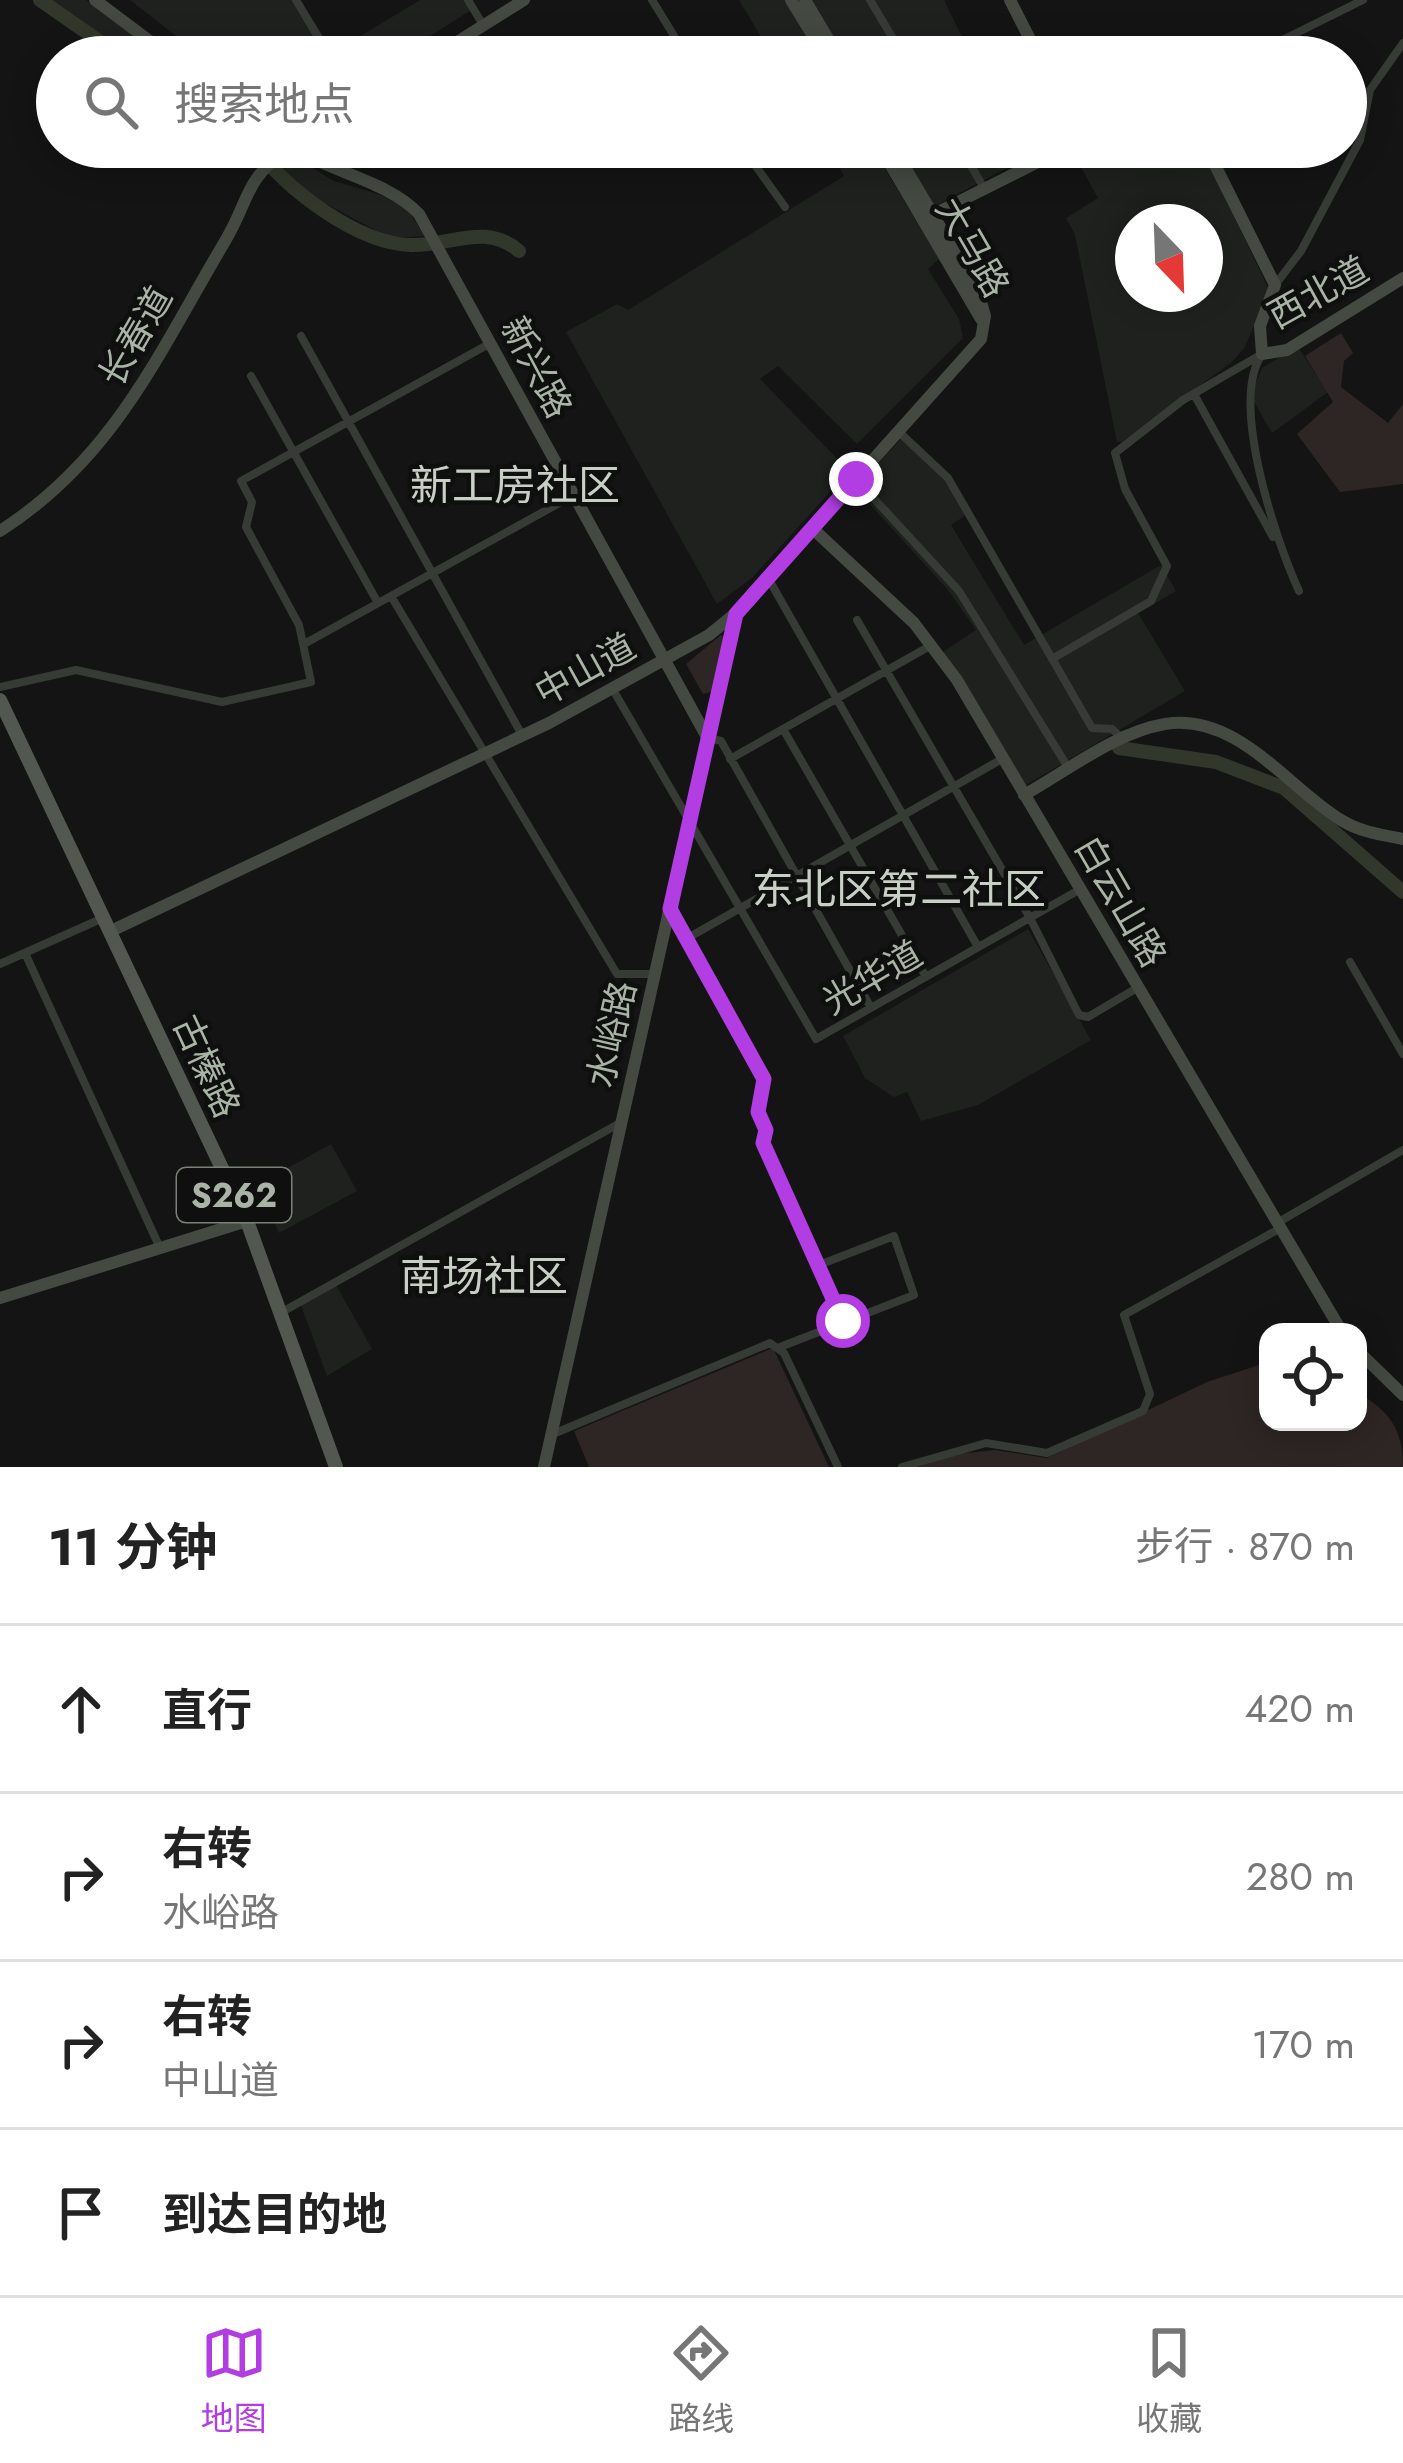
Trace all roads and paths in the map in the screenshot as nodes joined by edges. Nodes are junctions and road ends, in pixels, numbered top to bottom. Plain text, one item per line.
1 (95, 0) edge
2 (296, 0) edge
3 (468, 0) edge
4 (524, 0) edge
5 (652, 0) edge
6 (791, 0) edge
7 (805, 0) edge
8 (870, 0) edge
9 (1010, 0) edge
10 (1363, 0) edge
11 (483, 26) junction
12 (143, 36) edge
13 (317, 36) edge
14 (467, 36) edge
15 (674, 36) edge
16 (813, 36) edge
17 (826, 36) edge
18 (892, 36) edge
19 (1028, 36) edge
20 (1290, 36) edge
21 (1403, 44) edge
22 (1367, 105) edge
23 (261, 168) edge
24 (323, 168) edge
25 (757, 168) edge
26 (894, 168) edge
27 (904, 168) edge
28 (972, 168) edge
29 (1026, 168) edge
30 (1216, 168) edge
31 (1345, 168) edge
32 (985, 189) junction
33 (785, 207) dead end
34 (928, 217) junction
35 (1403, 278) edge
36 (1275, 285) junction
37 (984, 326) joint
38 (301, 335) dead end
39 (490, 343) junction
40 (1262, 355) junction
41 (250, 376) dead end
42 (1195, 396) junction
43 (348, 422) junction
44 (899, 432) junction
45 (293, 452) junction
46 (856, 479) junction
47 (572, 496) junction
48 (812, 528) junction
49 (0, 531) edge
50 (1278, 545) junction
51 (432, 573) junction
52 (768, 578) junction
53 (1299, 591) dead end
54 (391, 596) junction
55 (379, 603) junction
56 (736, 614) junction
57 (857, 620) dead end
58 (304, 644) junction
59 (931, 645) junction
60 (1052, 659) junction
61 (663, 660) junction
62 (887, 670) junction
63 (0, 687) edge
64 (612, 688) junction
65 (836, 699) junction
66 (0, 700) edge
67 (783, 729) junction
68 (522, 736) junction
69 (708, 738) junction
70 (1124, 739) junction
71 (483, 756) junction
72 (730, 759) junction
73 (1002, 759) junction
74 (1070, 769) junction
75 (954, 786) junction
76 (1024, 795) junction
77 (903, 816) junction
78 (689, 821) junction
79 (1403, 839) edge
80 (850, 846) junction
81 (797, 876) junction
82 (1079, 890) junction
83 (740, 908) junction
84 (670, 909) junction
85 (1030, 918) junction
86 (108, 924) junction
87 (686, 939) junction
88 (977, 947) junction
89 (26, 953) junction
90 (1350, 962) dead end
91 (0, 964) edge
92 (655, 974) junction
93 (926, 977) junction
94 (1137, 988) junction
95 (871, 1008) junction
96 (1403, 1054) edge
97 (622, 1122) junction
98 (1403, 1150) edge
99 (247, 1221) junction
100 (1277, 1226) junction
101 (160, 1248) junction
102 (819, 1264) junction
103 (0, 1298) edge
104 (282, 1312) junction
105 (843, 1321) junction
106 (1336, 1323) edge
107 (780, 1347) junction
108 (1367, 1360) edge
109 (1403, 1395) edge
110 (551, 1435) junction
111 (336, 1467) edge
112 (544, 1467) edge
113 (838, 1467) edge
114 (902, 1467) edge

1 - 12 street
2 - 13 street
3 - 11 street
4 - 11 street
5 - 15 street
6 - 16 street
7 - 17 street
8 - 18 street
9 - 19 street
10 - 20 street
11 - 14 street
21 - 22 street
23 - 49 street, 长春道
24 - 39 street, 新兴路
25 - 33 street
26 - 34 street, 大马路
27 - 34 street, 大马路
28 - 32 street
29 - 32 street
30 - 36 street
31 - 36 street
32 - 34 street
34 - 37 street, 大马路
35 - 40 street, 西北道
36 - 40 street
37 - 44 street, 中山道
38 - 43 street
39 - 43 street
39 - 47 street, 新兴路
40 - 42 street
40 - 50 street
41 - 45 street
42 - 50 street
42 - 60 street
43 - 45 street
43 - 51 street
44 - 46 street, 中山道
44 - 60 street
45 - 55 street
45 - 58 street
46 - 48 street, 中山道
46 - 74 street
47 - 51 street
47 - 61 street, 新兴路
48 - 52 street, 中山道
48 - 59 street, 白云山路
50 - 53 street
51 - 54 street
51 - 68 street
52 - 56 street, 中山道
52 - 65 street
54 - 55 street
54 - 71 street
55 - 58 street
56 - 61 street, 中山道
56 - 69 street, 水峪路
57 - 62 street
58 - 63 street
59 - 62 street
59 - 73 street, 白云山路
60 - 70 street
61 - 64 street, 中山道
61 - 69 street, 新兴路
62 - 65 street
62 - 75 street
64 - 68 street, 中山道
64 - 78 street
65 - 67 street
65 - 77 street
66 - 86 main road, 古榛路 / S262
67 - 72 street
67 - 80 street
68 - 71 street, 中山道
69 - 72 street
69 - 78 street, 水峪路
70 - 74 street
70 - 79 street
71 - 86 street, 中山道
71 - 92 street
72 - 81 street
73 - 75 street
73 - 76 street, 白云山路
74 - 76 street
75 - 77 street
75 - 85 street
76 - 82 street, 白云山路
77 - 80 street
77 - 88 street
78 - 83 street
78 - 84 street, 水峪路
80 - 81 street
80 - 93 street
81 - 83 street
81 - 95 street
82 - 85 street, 光华道
82 - 94 street, 白云山路
83 - 87 street
83 - 95 street, 光华道
84 - 87 street
84 - 92 street, 水峪路
85 - 88 street, 光华道
85 - 94 street
86 - 89 street
86 - 99 main road, 古榛路 / S262
87 - 102 street
88 - 93 street, 光华道
89 - 91 street
89 - 101 street
90 - 96 street
92 - 97 street, 水峪路
93 - 95 street, 光华道
94 - 100 street, 白云山路
97 - 104 street
97 - 110 street, 水峪路
98 - 100 street
99 - 101 street
99 - 104 main road, 古榛路 / S262
100 - 106 street, 白云山路
100 - 114 street
101 - 103 street
102 - 105 street
102 - 105 street
104 - 111 main road, 古榛路 / S262
105 - 107 street
107 - 110 street
107 - 113 street
108 - 109 street
110 - 112 street, 水峪路

